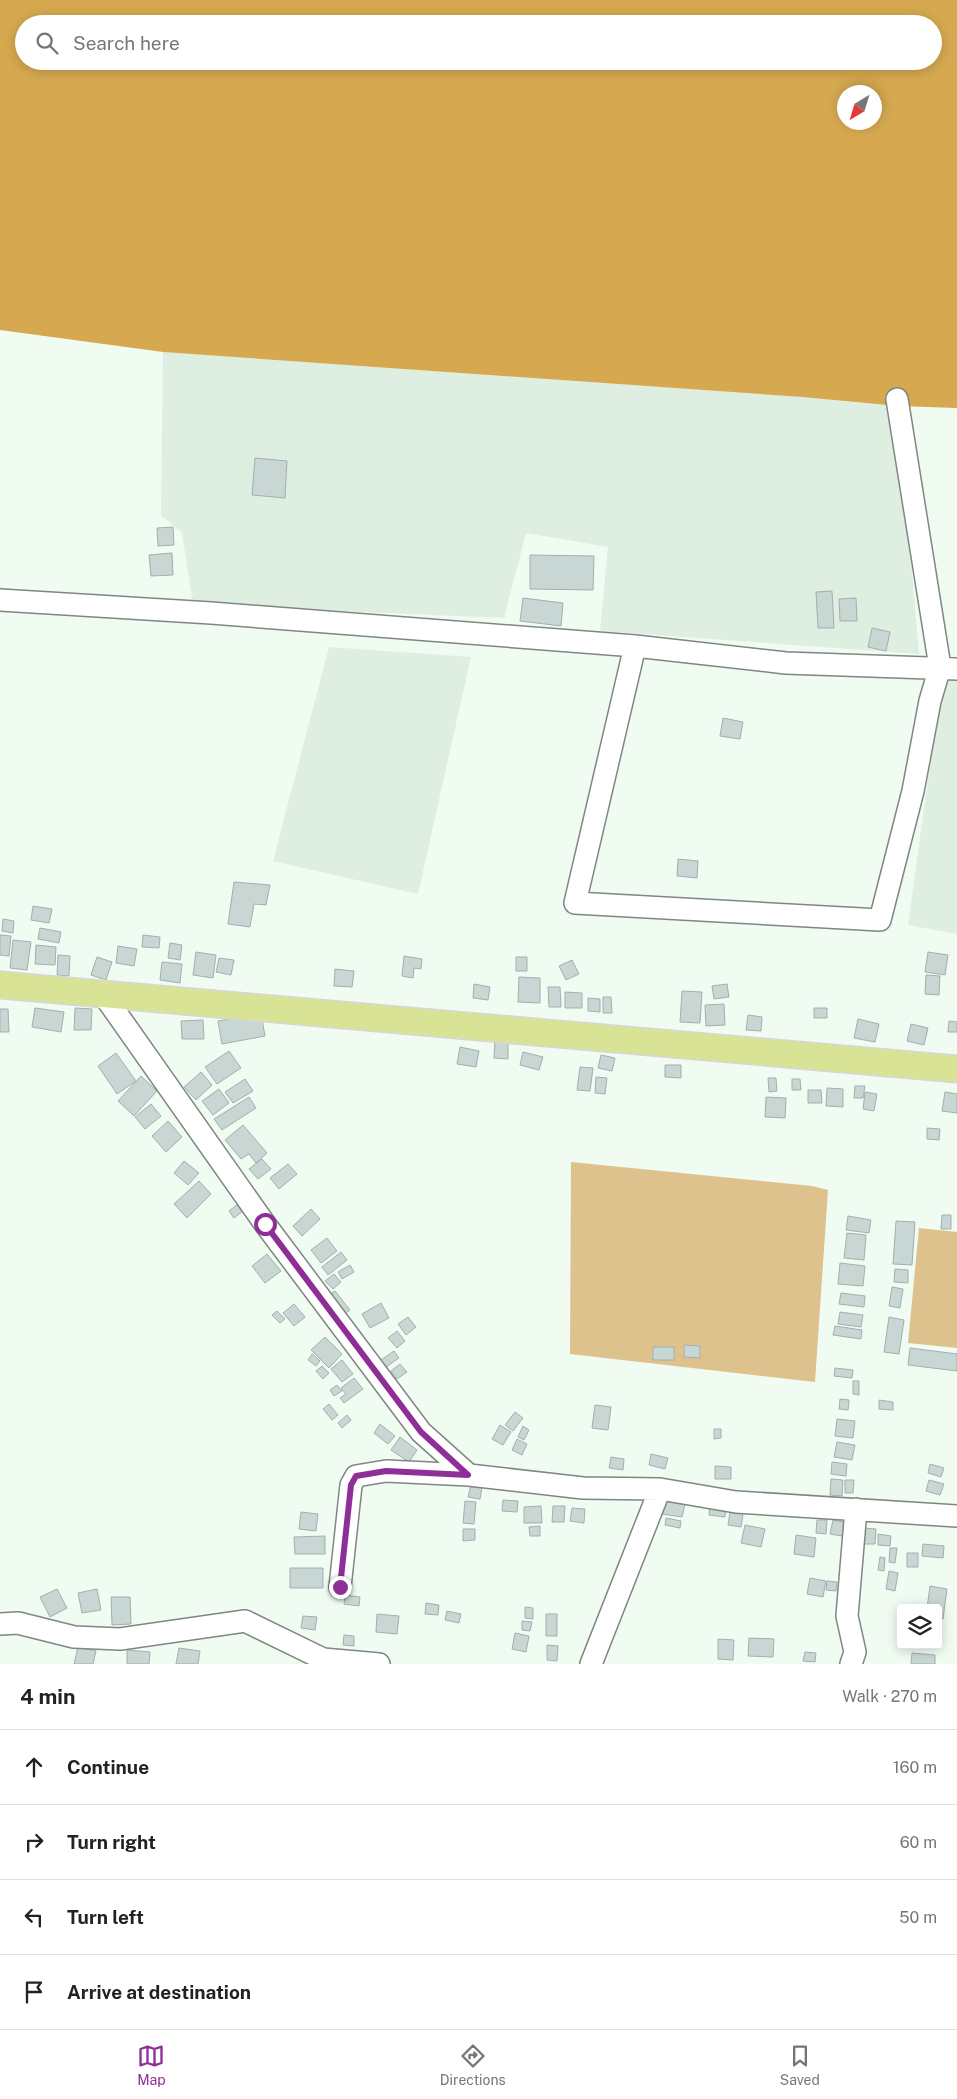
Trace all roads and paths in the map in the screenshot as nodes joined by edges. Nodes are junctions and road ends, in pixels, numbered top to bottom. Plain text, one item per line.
1 (897, 399) dead end
2 (0, 600) edge
3 (635, 646) junction
4 (949, 668) edge
5 (0, 985) edge
6 (103, 994) junction
7 (957, 1069) edge
8 (468, 1475) junction
9 (660, 1489) junction
10 (856, 1509) junction
11 (957, 1516) edge
12 (340, 1587) dead end
13 (0, 1624) edge
14 (858, 1660) edge
15 (379, 1664) edge
16 (591, 1664) edge

1 - 4 street
2 - 3 street
3 - 4 street
3 - 4 street
5 - 6 main road
6 - 7 main road
6 - 8 street
8 - 9 street
8 - 12 street
9 - 10 street
9 - 16 street
10 - 11 street
10 - 14 street
13 - 15 street

